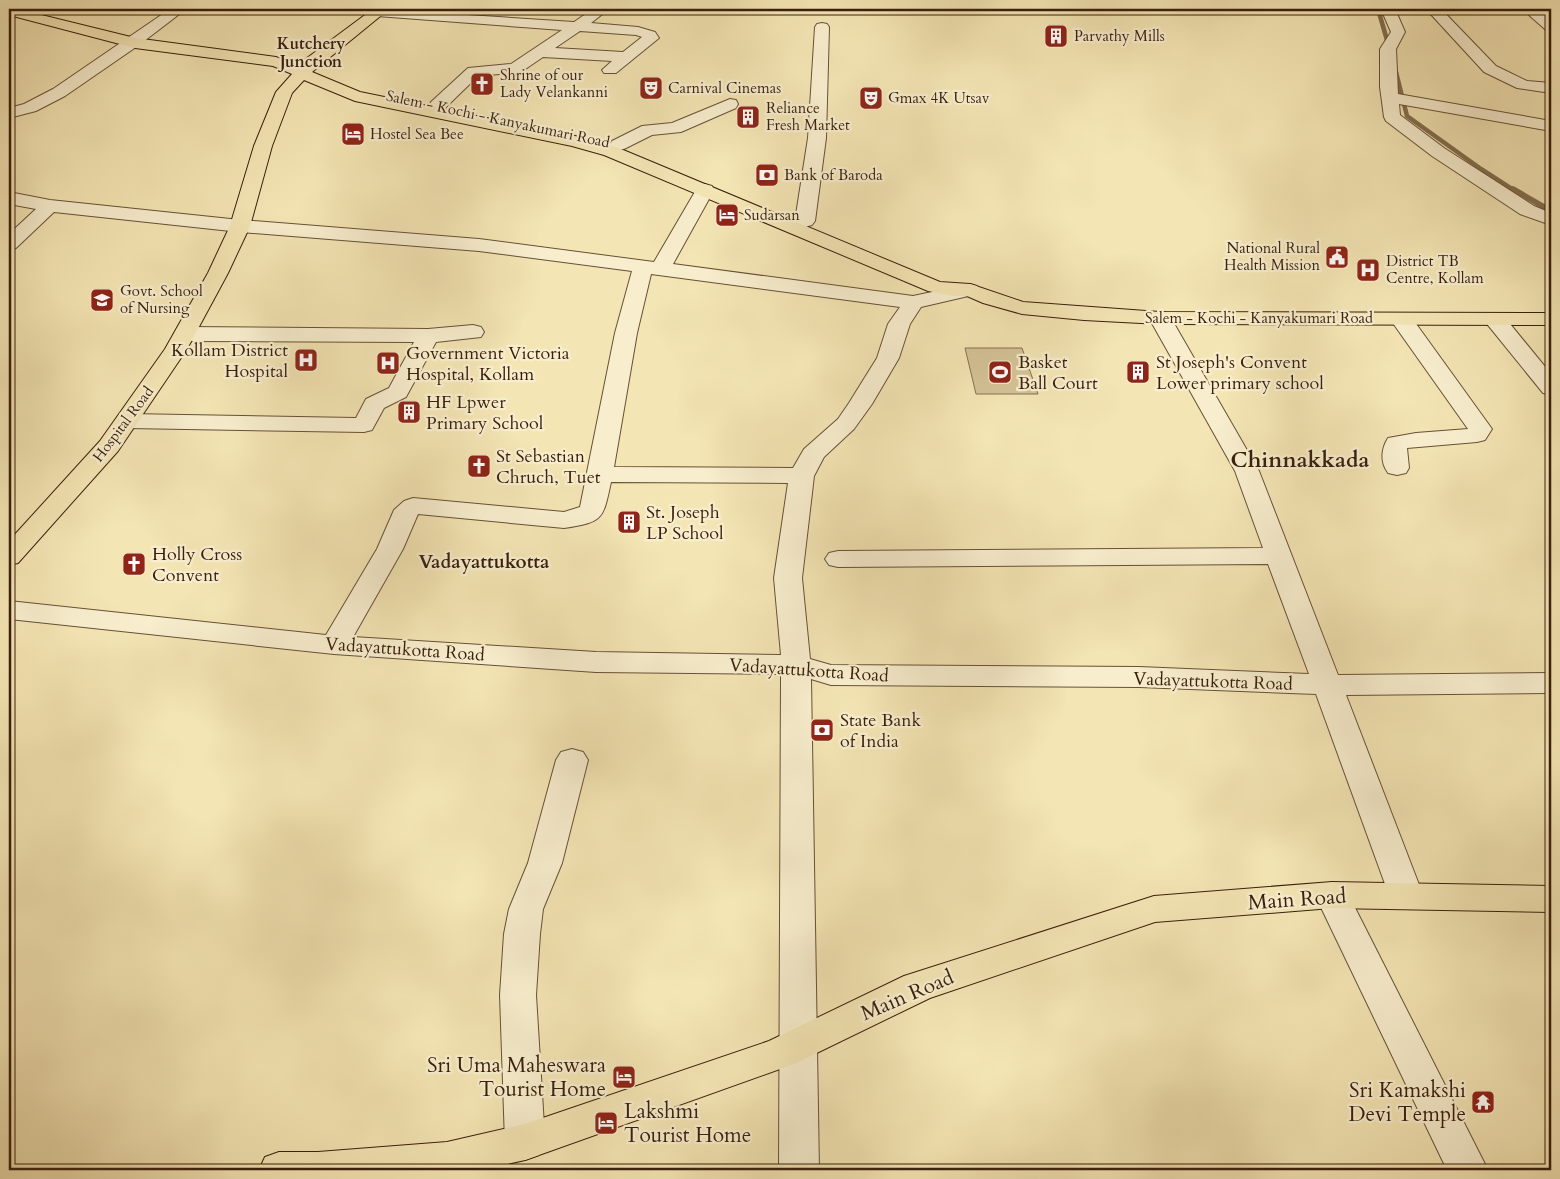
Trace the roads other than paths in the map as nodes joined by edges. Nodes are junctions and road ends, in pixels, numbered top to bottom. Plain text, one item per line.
1 (40, 9) edge
2 (179, 9) edge
3 (602, 9) edge
4 (1388, 9) edge
5 (1433, 9) edge
6 (1529, 9) edge
7 (380, 10) edge
8 (9, 11) edge
9 (577, 27) junction
10 (822, 27) dead end
11 (1551, 27) edge
12 (139, 40) junction
13 (337, 44) junction
14 (288, 50) dead end
15 (259, 51) junction
16 (539, 52) junction
17 (627, 57) junction
18 (306, 61) junction
19 (610, 70) dead end
20 (342, 71) junction
21 (1551, 88) edge
22 (1390, 98) junction
23 (730, 104) dead end
24 (438, 106) junction
25 (9, 113) edge
26 (1551, 126) edge
27 (618, 145) junction
28 (705, 190) junction
29 (9, 198) edge
30 (50, 206) junction
31 (1551, 219) edge
32 (805, 221) junction
33 (240, 226) junction
34 (9, 244) edge
35 (652, 267) junction
36 (970, 290) junction
37 (913, 302) junction
38 (1551, 311) edge
39 (1160, 318) junction
40 (1551, 318) edge
41 (1402, 319) junction
42 (1494, 319) junction
43 (472, 332) dead end
44 (184, 334) junction
45 (428, 336) junction
46 (1551, 388) edge
47 (128, 421) junction
48 (1397, 468) dead end
49 (600, 474) junction
50 (802, 476) junction
51 (1278, 556) junction
52 (9, 557) edge
53 (838, 559) dead end
54 (9, 610) edge
55 (334, 645) junction
56 (796, 665) junction
57 (1551, 683) edge
58 (1326, 685) junction
59 (572, 760) dead end
60 (1332, 895) junction
61 (1406, 896) junction
62 (1551, 899) edge
63 (799, 1044) junction
64 (525, 1142) junction
65 (278, 1170) edge
66 (799, 1170) edge
67 (1468, 1170) edge

1 - 12 main road, Salem - Kochi - Kanyakumari Road
2 - 12 street
3 - 9 street
4 - 22 street
5 - 21 street
6 - 11 street
7 - 9 street
7 - 13 main road, Hospital Road
8 - 12 main road, Salem - Kochi - Kanyakumari Road
9 - 16 street
9 - 17 street
10 - 32 street
12 - 15 main road, Salem - Kochi - Kanyakumari Road
12 - 18 main road, Salem - Kochi - Kanyakumari Road
12 - 25 street
13 - 18 main road, Hospital Road
13 - 20 main road
14 - 15 main road
15 - 18 main road, Salem - Kochi - Kanyakumari Road
16 - 17 street
16 - 24 street
17 - 19 street
18 - 20 main road, Salem - Kochi - Kanyakumari Road
18 - 28 main road, Salem - Kochi - Kanyakumari Road
18 - 33 main road, Hospital Road
20 - 24 main road, Salem - Kochi - Kanyakumari Road
22 - 26 street
22 - 31 street
23 - 27 street
24 - 27 main road, Salem - Kochi - Kanyakumari Road
27 - 32 main road, Salem - Kochi - Kanyakumari Road
28 - 35 street
28 - 36 main road, Salem - Kochi - Kanyakumari Road
29 - 30 street
30 - 33 street
30 - 34 street
32 - 36 main road, Salem - Kochi - Kanyakumari Road
33 - 35 street
33 - 44 main road, Hospital Road
35 - 37 street
35 - 49 street
36 - 37 street
36 - 38 main road, Salem - Kochi - Kanyakumari Road
36 - 39 main road, Salem - Kochi - Kanyakumari Road
37 - 50 street
39 - 41 main road, Salem - Kochi - Kanyakumari Road
39 - 51 street
40 - 42 main road, Salem - Kochi - Kanyakumari Road
41 - 42 main road, Salem - Kochi - Kanyakumari Road
41 - 48 street
42 - 46 street
43 - 45 street
44 - 45 street
44 - 47 main road, Hospital Road
45 - 47 street
47 - 52 main road, Hospital Road
49 - 50 street
49 - 55 street
50 - 56 street
51 - 53 street
51 - 58 street
54 - 55 street, Vadayattukotta Road
55 - 56 street, Vadayattukotta Road
56 - 58 street, Vadayattukotta Road
56 - 63 street
57 - 58 street, Vadayattukotta Road
58 - 61 street
59 - 64 street
60 - 61 main road, Main Road
60 - 63 main road, Main Road
60 - 67 street
61 - 62 main road, Main Road
63 - 64 main road, Main Road
63 - 66 street
64 - 65 main road, Main Road

